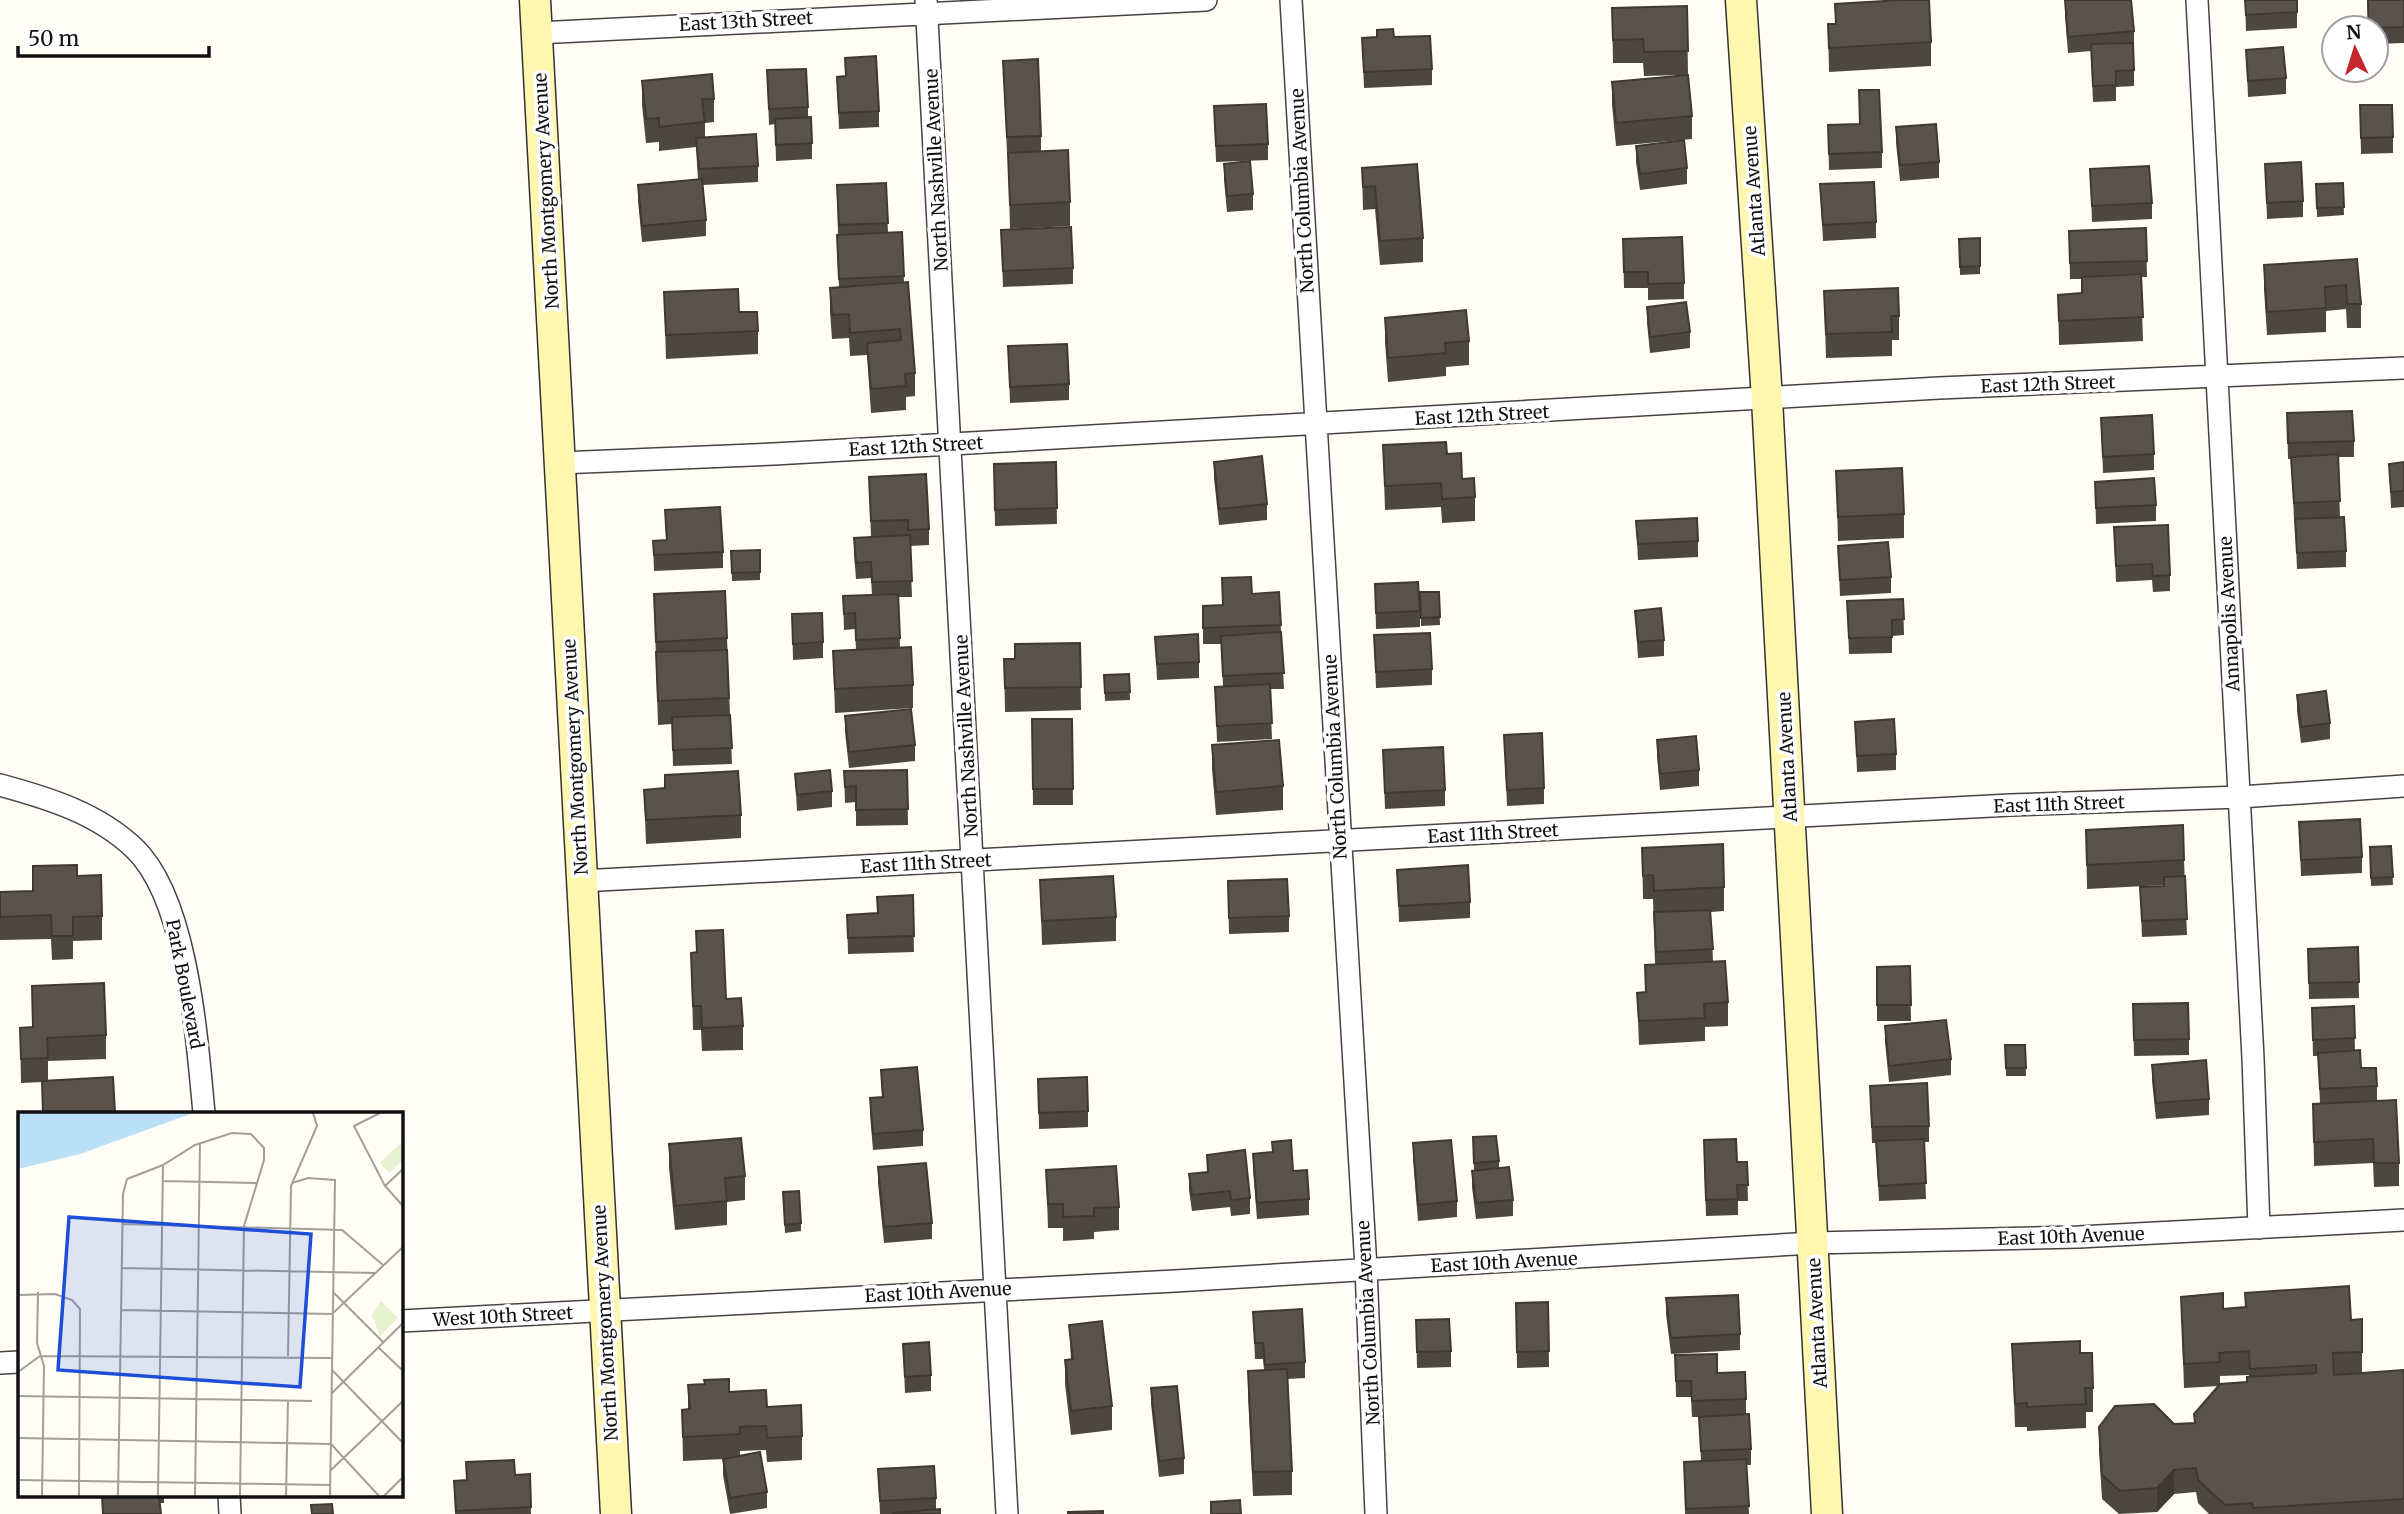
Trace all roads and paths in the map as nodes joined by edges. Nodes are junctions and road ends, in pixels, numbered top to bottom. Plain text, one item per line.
1 (535, 0) edge
2 (1206, 0) edge
3 (1291, 0) edge
4 (1741, 0) edge
5 (2197, 0) edge
6 (926, 6) edge
7 (537, 33) junction
8 (2404, 368) edge
9 (2215, 376) junction
10 (1767, 399) junction
11 (1315, 423) junction
12 (952, 443) junction
13 (560, 463) junction
14 (0, 785) edge
15 (2404, 786) edge
16 (2240, 797) junction
17 (1790, 817) junction
18 (1340, 841) junction
19 (972, 860) junction
20 (581, 881) junction
21 (204, 1112) edge
22 (2404, 1220) edge
23 (2259, 1228) junction
24 (1813, 1243) junction
25 (1366, 1268) junction
26 (996, 1289) junction
27 (605, 1311) junction
28 (402, 1321) edge
29 (18, 1362) edge
30 (0, 1363) edge
31 (229, 1496) edge
32 (230, 1514) edge
33 (616, 1514) edge
34 (1007, 1514) edge
35 (1377, 1514) edge
36 (1827, 1514) edge

1 - 7 street, North Montgomery Avenue
2 - 6 street, East 13th Street
3 - 11 street, North Columbia Avenue
4 - 10 street, Atlanta Avenue
5 - 9 street, Annapolis Avenue
6 - 7 street, East 13th Street
6 - 12 street, North Nashville Avenue
7 - 13 street, North Montgomery Avenue
8 - 9 street, East 12th Street
9 - 10 street, East 12th Street
9 - 16 street, Annapolis Avenue
10 - 11 street, East 12th Street
10 - 17 street, Atlanta Avenue
11 - 12 street, East 12th Street
11 - 18 street, North Columbia Avenue
12 - 13 street, East 12th Street
12 - 19 street, North Nashville Avenue
13 - 20 street, North Montgomery Avenue
14 - 21 street, Park Boulevard
15 - 16 street, East 11th Street
16 - 17 street, East 11th Street
16 - 23 street, Annapolis Avenue
17 - 18 street, East 11th Street
17 - 24 street, Atlanta Avenue
18 - 19 street, East 11th Street
18 - 25 street, North Columbia Avenue
19 - 20 street, East 11th Street
19 - 26 street, North Nashville Avenue
20 - 27 street, North Montgomery Avenue
22 - 23 street, East 10th Avenue
23 - 24 street, East 10th Avenue
24 - 25 street, East 10th Avenue
24 - 36 street, Atlanta Avenue
25 - 26 street, East 10th Avenue
25 - 35 street, North Columbia Avenue
26 - 27 street, East 10th Avenue
26 - 34 street, North Nashville Avenue
27 - 28 street, West 10th Street
27 - 33 street, North Montgomery Avenue
29 - 30 street
31 - 32 street

